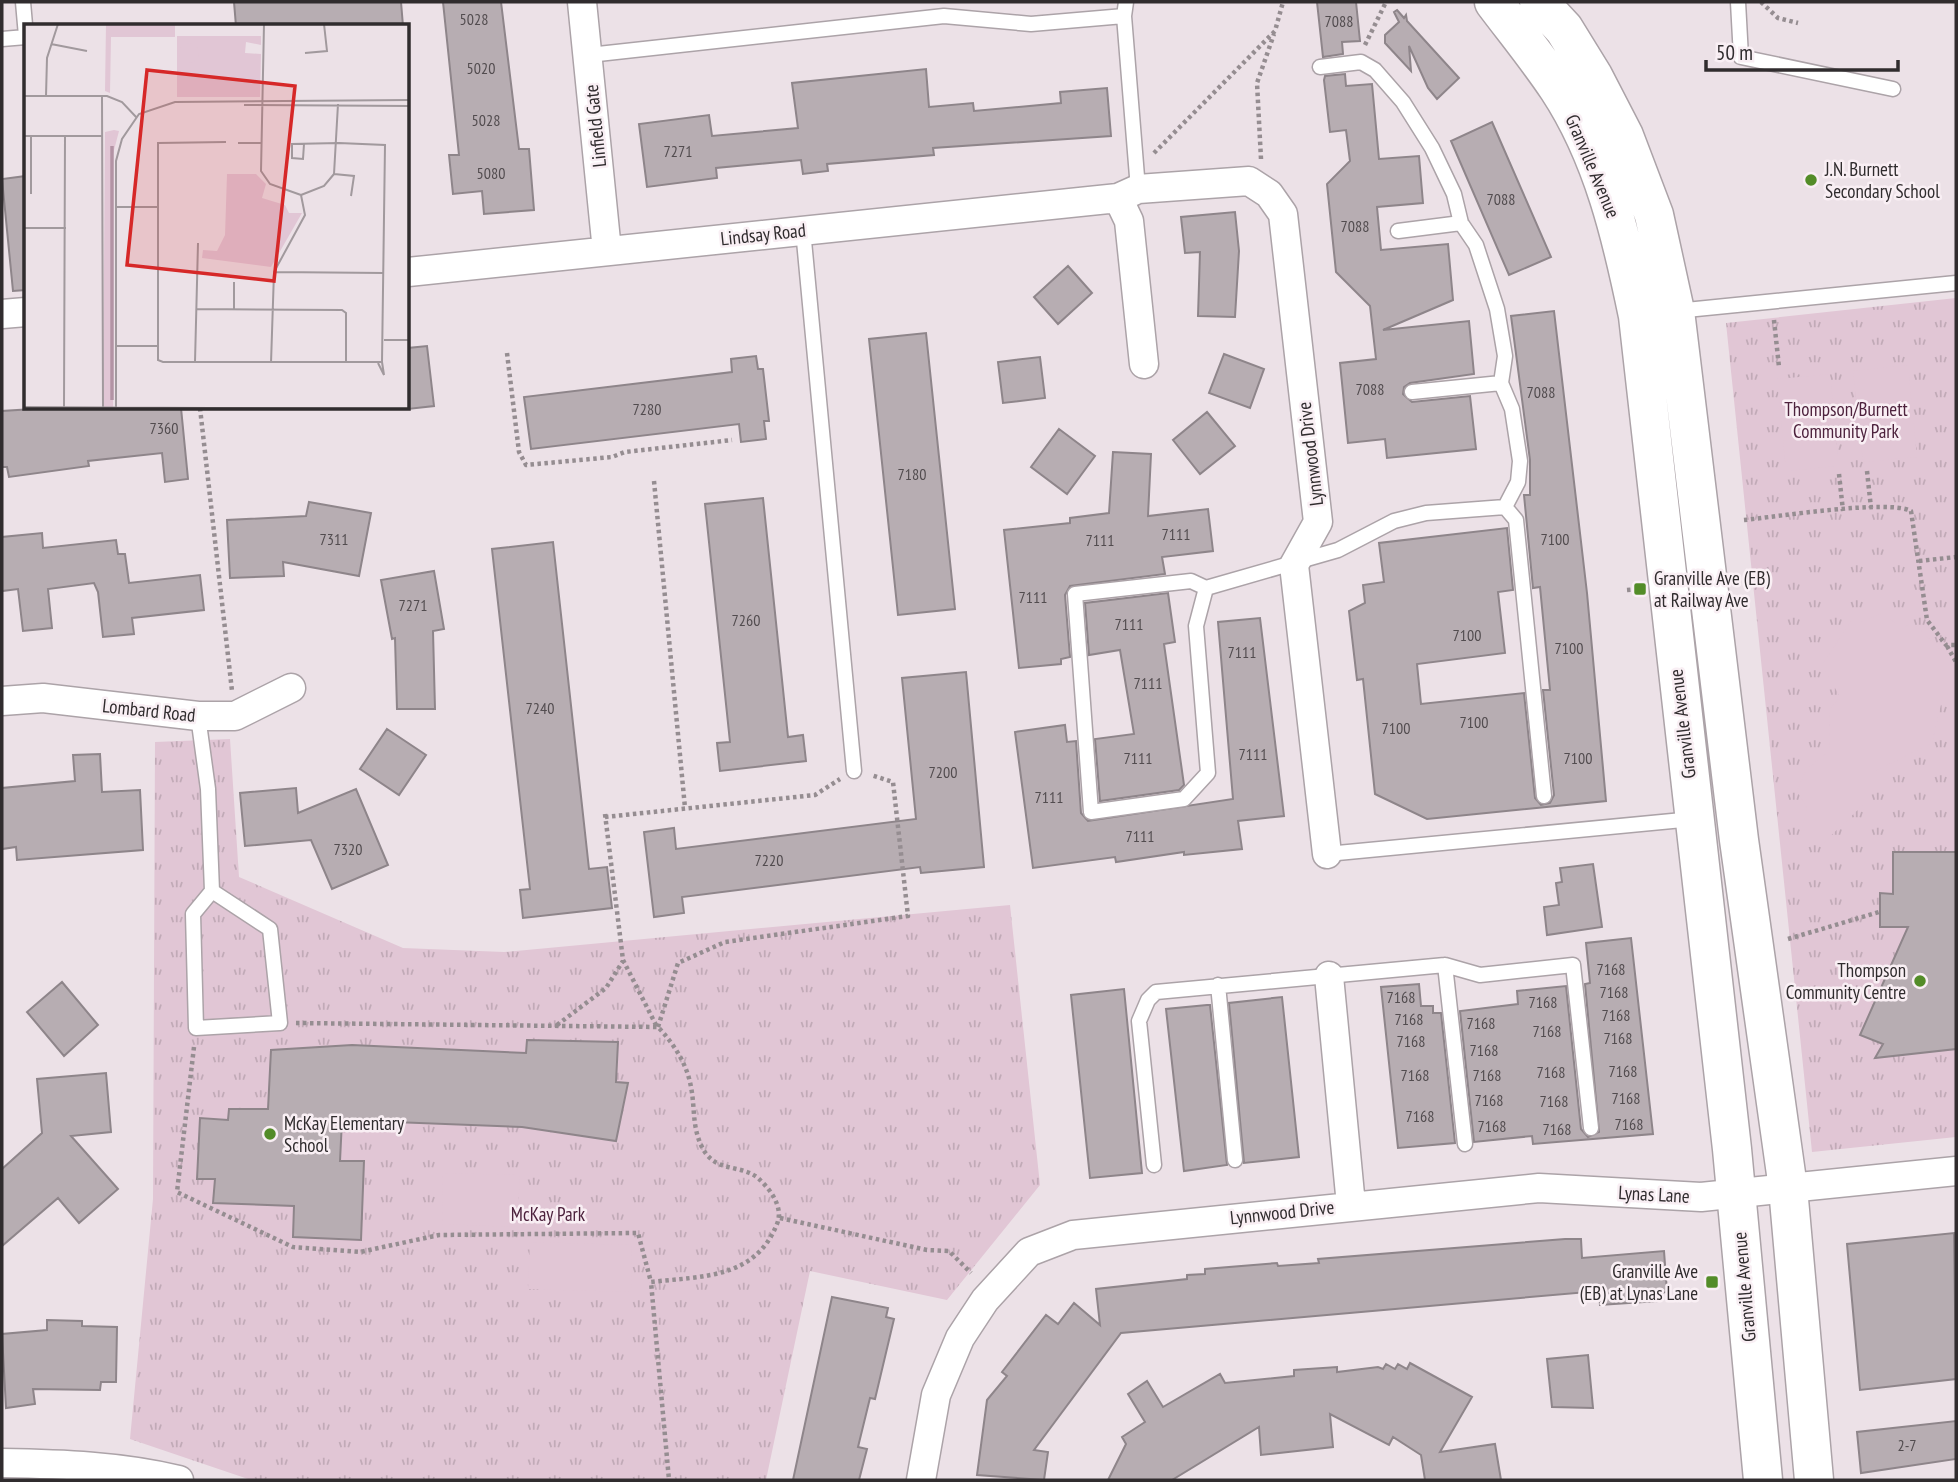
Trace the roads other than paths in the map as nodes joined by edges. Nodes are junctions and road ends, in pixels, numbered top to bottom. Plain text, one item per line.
1 (23, 2) edge
2 (583, 2) edge
3 (1493, 2) edge
4 (1738, 2) edge
5 (1125, 9) edge
6 (1552, 11) edge
7 (25, 24) edge
8 (24, 36) edge
9 (2, 39) edge
10 (589, 55) junction
11 (1320, 67) dead end
12 (1892, 89) dead end
13 (1128, 193) junction
14 (1276, 204) joint
15 (1461, 223) junction
16 (803, 230) junction
17 (1398, 231) dead end
18 (607, 251) junction
19 (410, 272) edge
20 (1956, 283) edge
21 (24, 312) edge
22 (2, 314) edge
23 (1657, 314) junction
24 (1144, 364) dead end
25 (1502, 383) junction
26 (1412, 392) dead end
27 (1505, 507) junction
28 (1294, 565) junction
29 (1206, 588) junction
30 (291, 688) dead end
31 (2, 701) edge
32 (198, 716) junction
33 (854, 771) road end
34 (1544, 796) dead end
35 (1693, 819) junction
36 (1327, 854) joint
37 (212, 891) junction
38 (1445, 965) junction
39 (1329, 976) junction
40 (1218, 985) junction
41 (1591, 1128) dead end
42 (1465, 1144) dead end
43 (1236, 1160) dead end
44 (1154, 1165) dead end
45 (1956, 1171) edge
46 (1788, 1188) junction
47 (1736, 1193) junction
48 (1352, 1205) junction
49 (2, 1463) edge
50 (85, 1473) edge
51 (179, 1480) edge
52 (921, 1480) edge
53 (1763, 1480) edge
54 (1814, 1480) edge

1 - 7 lane
2 - 10 street, Linfield Gate
3 - 23 main road, Granville Avenue
4 - 12 lane
5 - 10 lane
5 - 13 lane
6 - 23 main road, Granville Avenue
8 - 9 lane
10 - 18 street, Linfield Gate
11 - 15 lane
13 - 14 street, Lindsay Road
13 - 16 street, Lindsay Road
13 - 24 street
14 - 28 street, Lynnwood Drive
15 - 17 lane
15 - 25 lane
16 - 18 street, Lindsay Road
16 - 33 lane
18 - 19 street, Lindsay Road
20 - 23 lane
21 - 22 street
23 - 35 main road, Granville Avenue
23 - 46 main road, Granville Avenue
25 - 26 lane
25 - 27 lane
27 - 28 lane
27 - 34 lane
28 - 29 lane
28 - 36 street
29 - 29 lane
30 - 32 street, Lombard Road
31 - 32 street, Lombard Road
32 - 37 lane
35 - 36 lane
35 - 47 main road, Granville Avenue
37 - 37 lane
38 - 39 lane
38 - 41 lane
38 - 42 lane
39 - 40 lane
39 - 48 street, Lynnwood Drive
40 - 43 lane
40 - 44 lane
45 - 46 street, Lynas Lane
46 - 47 street, Lynas Lane
46 - 54 main road, Granville Avenue
47 - 48 street, Lynas Lane
47 - 53 main road, Granville Avenue
48 - 52 street, Lynnwood Drive
49 - 50 street
50 - 51 street

